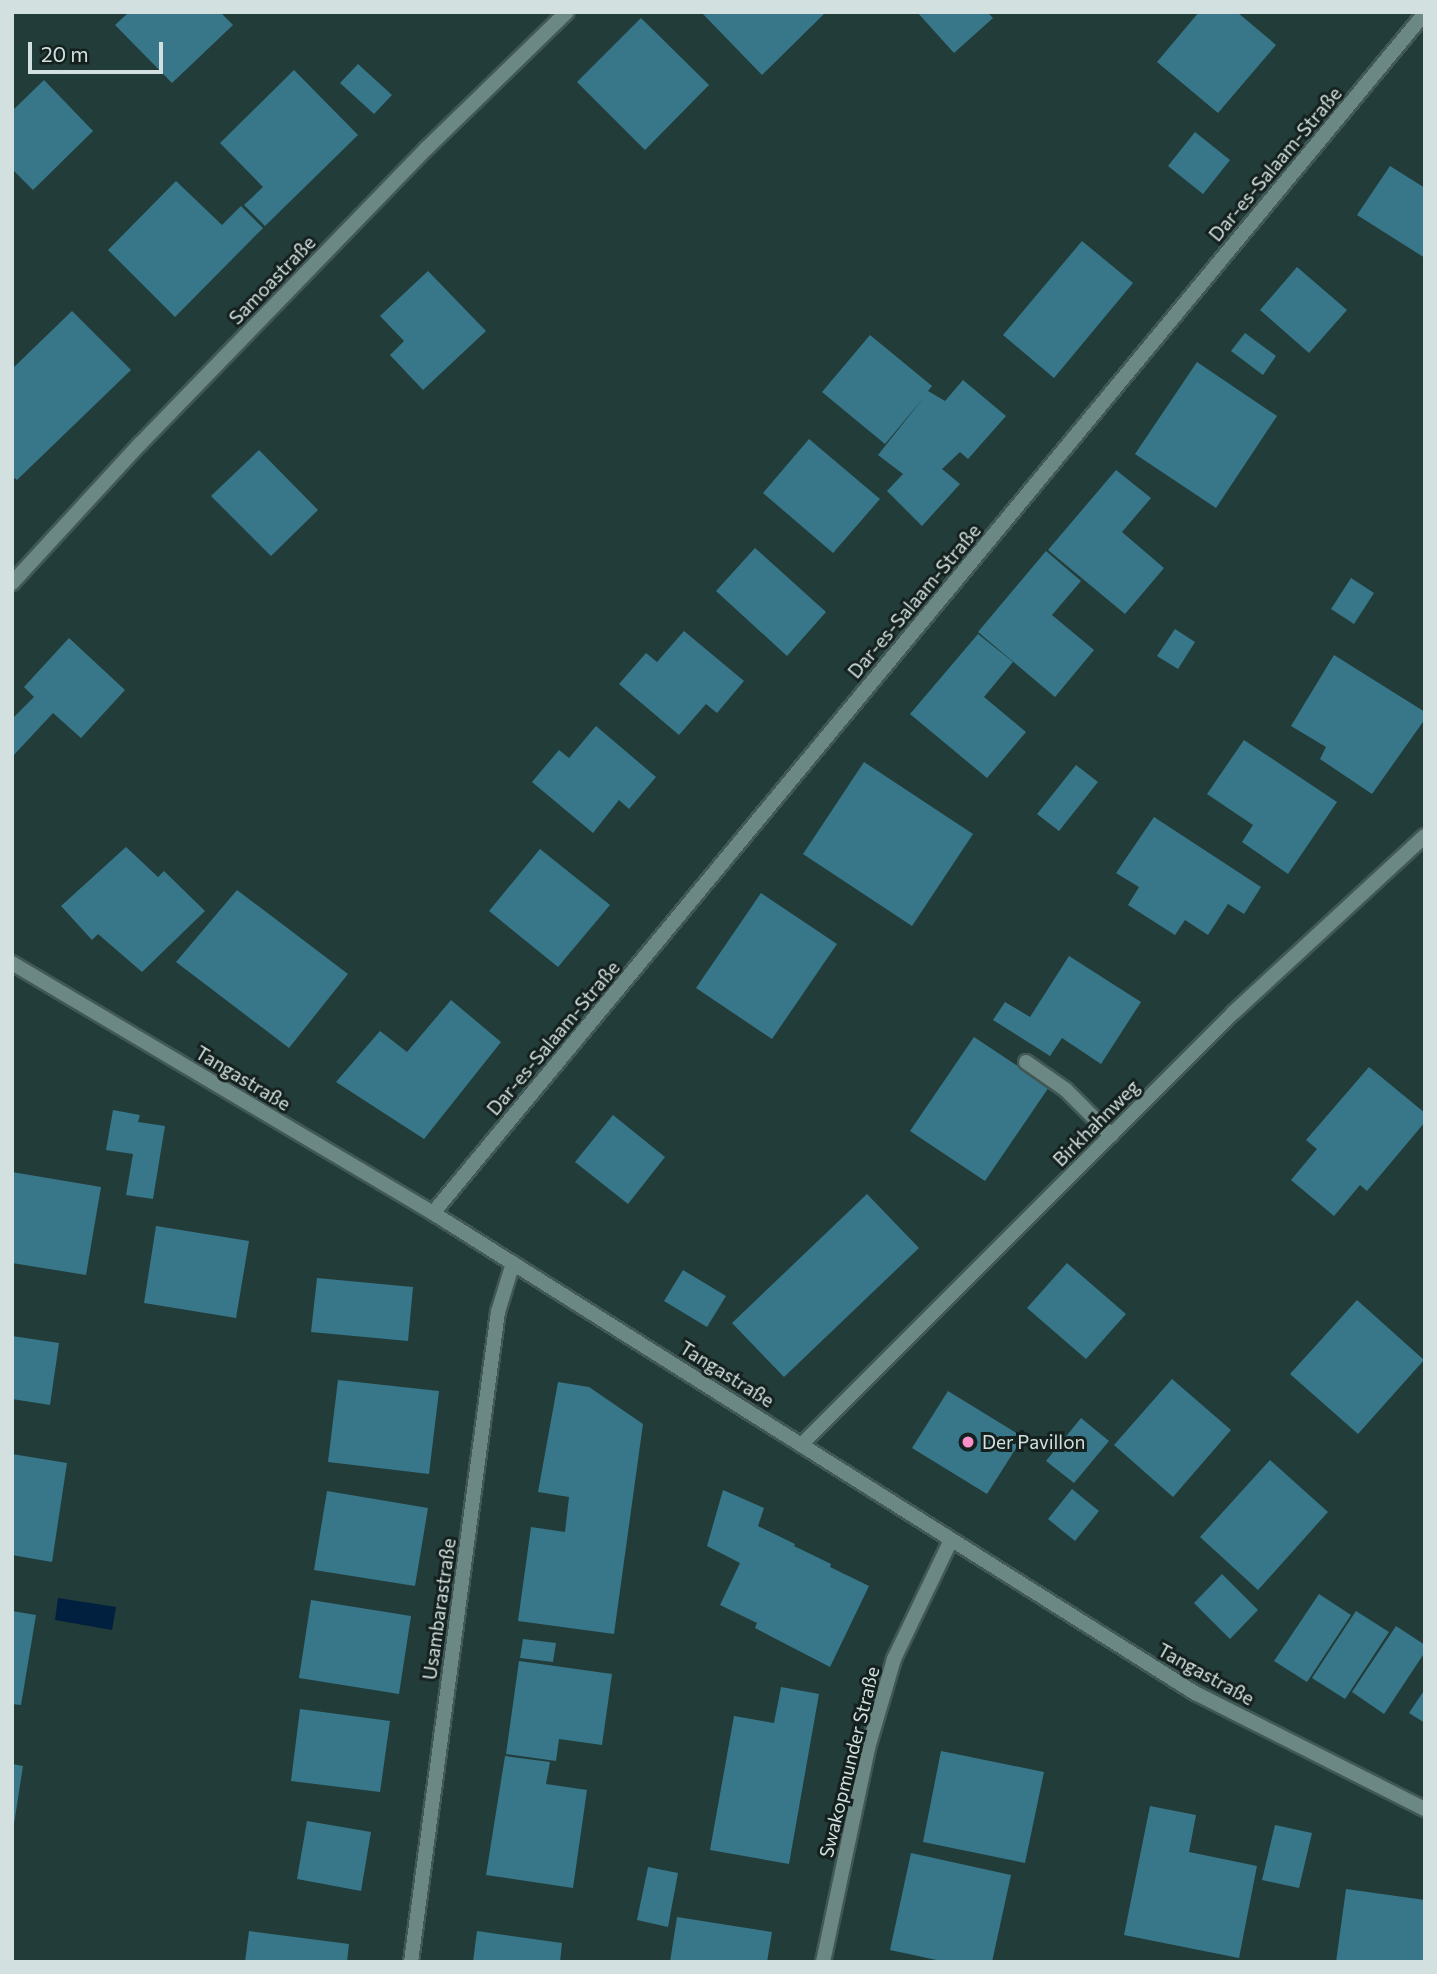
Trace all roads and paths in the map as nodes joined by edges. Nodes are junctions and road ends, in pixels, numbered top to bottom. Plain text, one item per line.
1 (567, 12) edge
2 (1425, 13) edge
3 (12, 583) edge
4 (1425, 836) edge
5 (12, 963) edge
6 (1026, 1062) dead end
7 (1111, 1135) junction
8 (433, 1213) junction
9 (513, 1263) junction
10 (802, 1444) junction
11 (951, 1540) junction
12 (1425, 1809) edge
13 (411, 1962) edge
14 (823, 1962) edge

1 - 3 street, Samoastraße
2 - 8 street, Dar-es-Salaam-Straße
4 - 7 street, Birkhahnweg
5 - 8 street, Tangastraße
6 - 7 street
7 - 10 street, Birkhahnweg
8 - 9 street, Tangastraße
9 - 10 street, Tangastraße
9 - 13 street, Usambarastraße
10 - 11 street, Tangastraße
11 - 12 street, Tangastraße
11 - 14 street, Swakopmunder Straße

